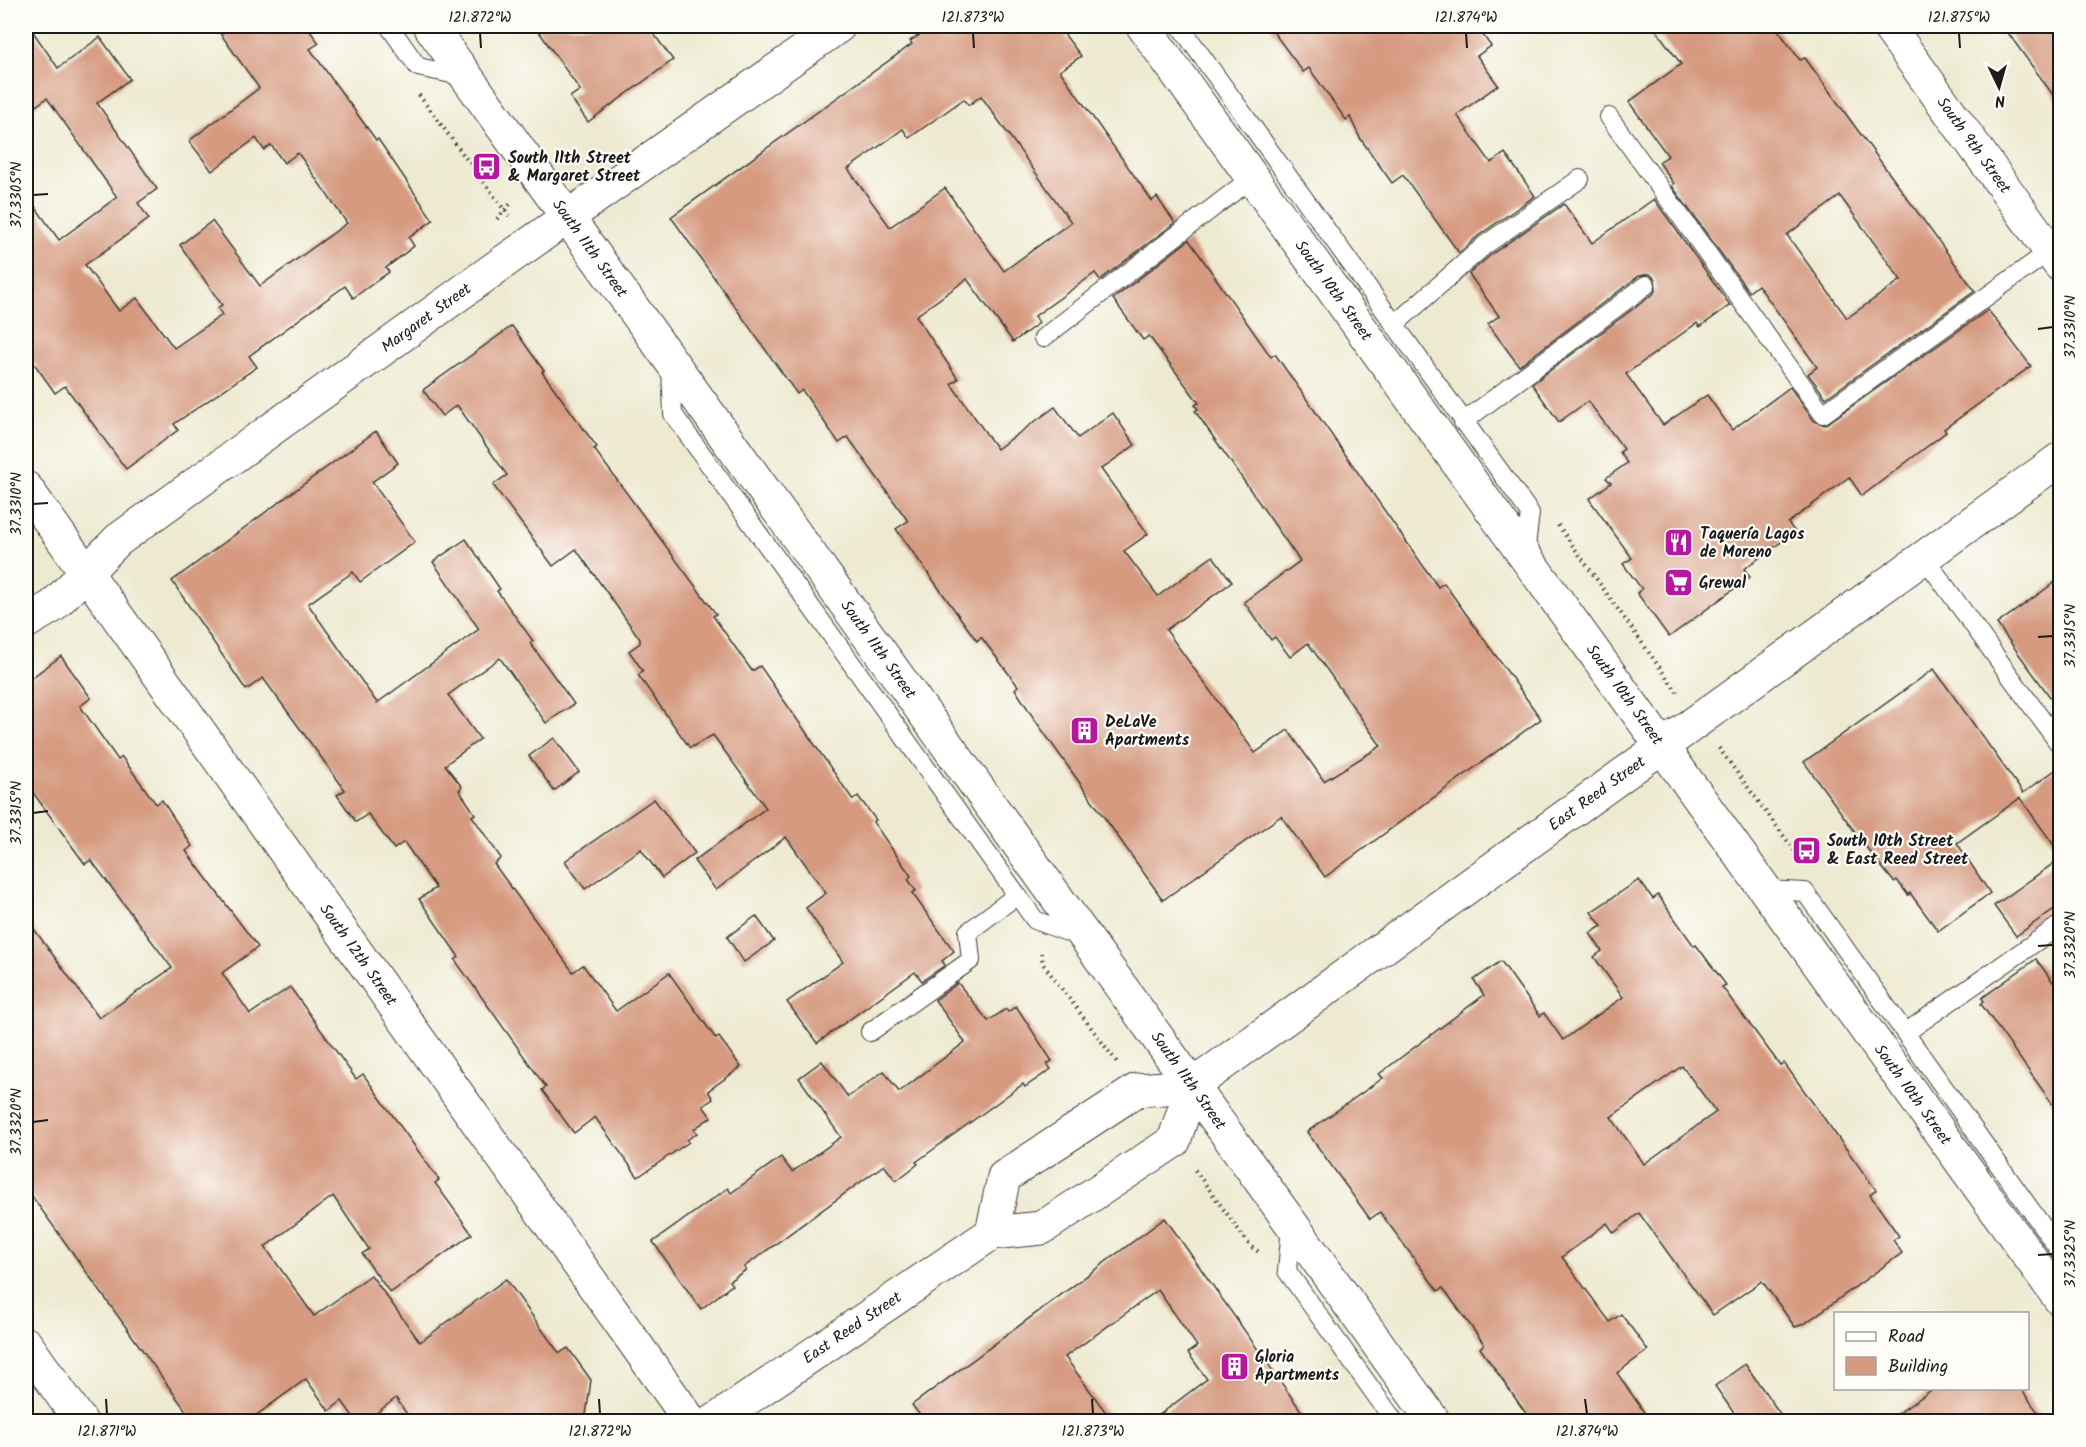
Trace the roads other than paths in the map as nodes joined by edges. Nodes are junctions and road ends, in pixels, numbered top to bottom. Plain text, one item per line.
1 (389, 26) edge
2 (430, 26) edge
3 (839, 26) edge
4 (1143, 26) edge
5 (1180, 26) edge
6 (1888, 26) edge
7 (467, 78) junction
8 (1609, 117) dead end
9 (1253, 177) junction
10 (1580, 179) dead end
11 (568, 219) junction
12 (2055, 258) edge
13 (1646, 285) dead end
14 (1394, 325) junction
15 (1043, 338) dead end
16 (671, 361) junction
17 (1463, 422) junction
18 (2061, 459) edge
19 (26, 488) edge
20 (1525, 555) junction
21 (1924, 557) junction
22 (86, 573) junction
23 (26, 622) edge
24 (1663, 745) junction
25 (2060, 745) edge
26 (1766, 890) junction
27 (1017, 895) junction
28 (2061, 925) edge
29 (1085, 939) junction
30 (870, 1032) dead end
31 (1905, 1033) junction
32 (1192, 1086) junction
33 (1291, 1224) junction
34 (992, 1233) junction
35 (2061, 1251) edge
36 (2061, 1299) edge
37 (26, 1344) edge
38 (81, 1422) edge
39 (691, 1422) edge
40 (713, 1422) edge
41 (1395, 1422) edge
42 (1434, 1422) edge

1 - 7 lane
2 - 7 street, South 11th Street
3 - 11 street, Margaret Street
4 - 9 street, South 10th Street
5 - 14 lane, South 10th Street
6 - 12 street, South 9th Street
7 - 11 street, South 11th Street
8 - 12 lane
9 - 15 lane
9 - 20 street, South 10th Street
10 - 14 lane
11 - 16 street, South 11th Street
11 - 22 street, Margaret Street
13 - 17 lane
14 - 17 lane, South 10th Street
16 - 27 lane, South 11th Street
16 - 29 street, South 11th Street
17 - 20 lane, South 10th Street
18 - 21 street, East Reed Street
19 - 22 street, South 12th Street
20 - 24 street, South 10th Street
21 - 24 street, East Reed Street
21 - 25 lane
22 - 23 street, Margaret Street
22 - 39 street, South 12th Street
24 - 26 street, South 10th Street
24 - 32 street, East Reed Street
26 - 31 lane, South 10th Street
26 - 36 street, South 10th Street
27 - 29 lane, South 11th Street
27 - 30 lane
28 - 31 lane
29 - 32 street, South 11th Street
31 - 35 lane, South 10th Street
32 - 33 street, South 11th Street
32 - 34 street, East Reed Street
32 - 34 street
33 - 41 lane
33 - 42 street, South 11th Street
34 - 40 street, East Reed Street
37 - 38 street

